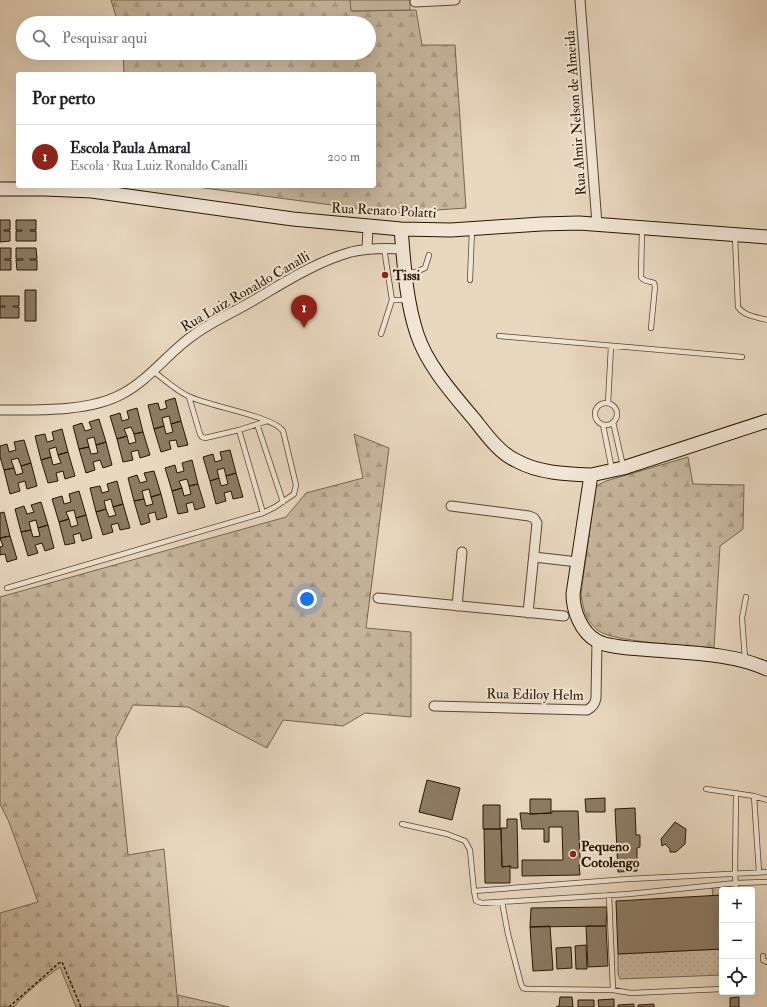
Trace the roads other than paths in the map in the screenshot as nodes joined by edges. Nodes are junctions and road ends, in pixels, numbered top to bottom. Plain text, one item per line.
1 (443, 0) edge
2 (455, 0) edge
3 (580, 0) edge
4 (415, 2) dead end
5 (0, 189) edge
6 (597, 224) junction
7 (368, 227) junction
8 (472, 228) junction
9 (642, 228) junction
10 (401, 229) junction
11 (735, 234) junction
12 (767, 237) edge
13 (384, 248) junction
14 (368, 249) junction
15 (403, 249) junction
16 (429, 256) dead end
17 (405, 272) junction
18 (470, 280) dead end
19 (392, 300) junction
20 (409, 300) junction
21 (767, 320) edge
22 (651, 328) dead end
23 (381, 334) dead end
24 (499, 336) dead end
25 (611, 346) junction
26 (742, 357) dead end
27 (153, 371) junction
28 (189, 397) junction
29 (608, 403) junction
30 (0, 410) edge
31 (268, 421) junction
32 (767, 421) edge
33 (613, 422) junction
34 (257, 424) junction
35 (603, 425) junction
36 (239, 430) junction
37 (618, 469) junction
38 (591, 475) junction
39 (283, 502) junction
40 (451, 506) dead end
41 (263, 513) junction
42 (462, 552) dead end
43 (534, 557) junction
44 (578, 562) junction
45 (7, 588) dead end
46 (746, 597) dead end
47 (378, 598) dead end
48 (457, 606) junction
49 (528, 613) junction
50 (564, 616) dead end
51 (598, 641) junction
52 (746, 661) junction
53 (767, 669) edge
54 (434, 706) dead end
55 (706, 789) dead end
56 (736, 794) junction
57 (754, 796) junction
58 (767, 800) edge
59 (402, 824) dead end
60 (759, 872) junction
61 (767, 872) edge
62 (735, 873) junction
63 (767, 882) edge
64 (736, 883) junction
65 (736, 887) edge
66 (474, 891) junction
67 (609, 895) junction
68 (502, 902) junction
69 (763, 956) dead end
70 (767, 962) edge
71 (719, 989) edge
72 (613, 990) junction

1 - 2 street
1 - 4 street
3 - 6 street, Rua Almir Nelson de Almeida
5 - 7 main road, Rua Renato Polatti
6 - 8 main road, Rua Renato Polatti
6 - 9 main road, Rua Renato Polatti
7 - 10 main road, Rua Renato Polatti
7 - 14 street
8 - 10 main road, Rua Renato Polatti
8 - 18 lane
9 - 11 main road, Rua Renato Polatti
9 - 22 lane
10 - 15 main road
11 - 12 main road, Rua Renato Polatti
11 - 21 lane
13 - 14 street, Rua Luiz Ronaldo Canalli
13 - 15 street, Rua Luiz Ronaldo Canalli
13 - 19 lane
14 - 27 street, Rua Luiz Ronaldo Canalli
15 - 17 main road
16 - 17 lane
17 - 20 main road
19 - 20 lane
19 - 23 lane
20 - 38 main road
24 - 25 lane
25 - 26 lane
25 - 29 lane
27 - 28 lane
27 - 30 street, Rua Luiz Ronaldo Canalli
28 - 31 lane
28 - 36 lane
29 - 33 lane
29 - 35 lane
31 - 34 lane
31 - 39 lane
32 - 37 main road
33 - 35 lane
33 - 37 lane
34 - 36 lane
34 - 39 lane
35 - 37 lane
36 - 41 lane
37 - 38 main road
38 - 44 main road
39 - 41 lane
40 - 43 street
41 - 45 lane
42 - 48 street
43 - 44 street
43 - 49 street
44 - 51 main road
46 - 52 lane
47 - 48 street
48 - 49 street
49 - 50 street
51 - 52 main road
51 - 54 street, Rua Ediloy Helm
52 - 53 main road
55 - 56 lane
56 - 57 lane
56 - 62 lane
57 - 58 lane
57 - 60 lane
59 - 66 lane
60 - 61 lane
60 - 62 lane
62 - 64 lane
62 - 66 lane
63 - 64 lane
64 - 65 lane
64 - 67 lane
66 - 68 lane
67 - 68 lane
67 - 72 lane
68 - 72 lane
69 - 70 lane
71 - 72 lane

